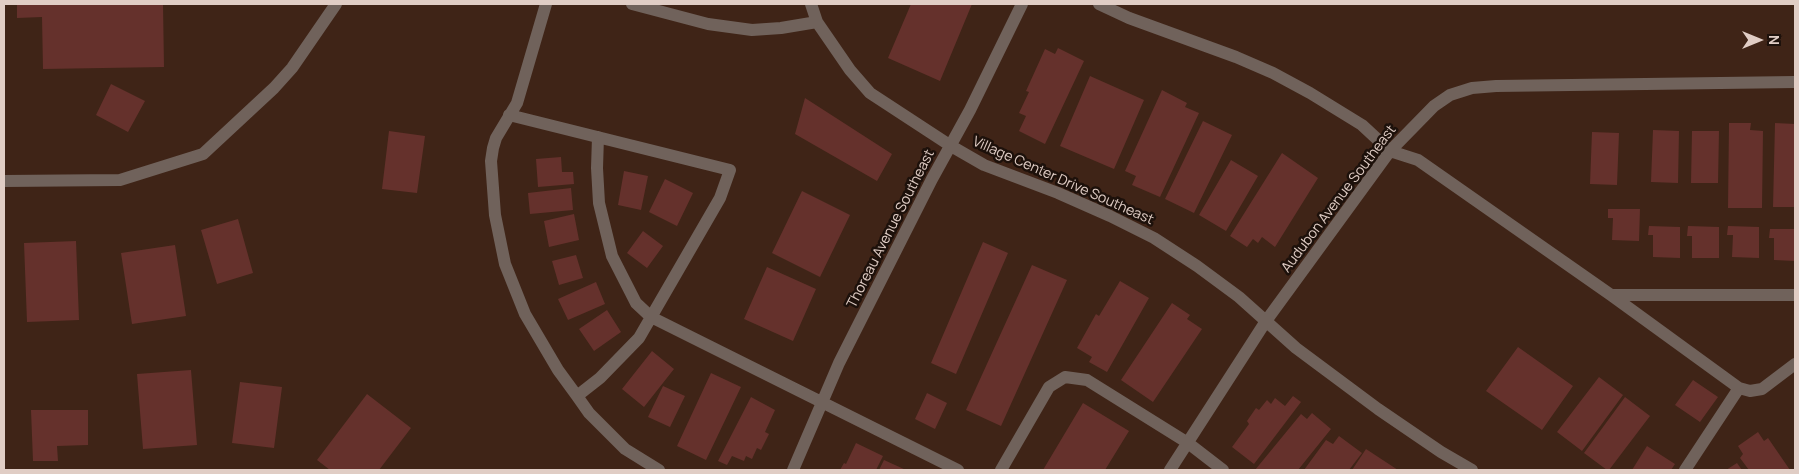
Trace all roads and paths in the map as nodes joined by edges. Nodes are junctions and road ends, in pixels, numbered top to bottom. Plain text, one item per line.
1 (336, 4) edge
2 (546, 4) edge
3 (632, 4) edge
4 (811, 4) edge
5 (1022, 4) edge
6 (1099, 4) edge
7 (817, 22) junction
8 (1795, 82) edge
9 (509, 115) junction
10 (598, 138) junction
11 (951, 146) junction
12 (1390, 151) junction
13 (4, 181) edge
14 (1611, 295) junction
15 (1795, 295) edge
16 (651, 317) junction
17 (1266, 322) junction
18 (1795, 364) edge
19 (1739, 388) junction
20 (577, 396) junction
21 (822, 403) junction
22 (1188, 443) junction
23 (658, 470) edge
24 (792, 470) edge
25 (958, 470) edge
26 (1001, 470) edge
27 (1170, 470) edge
28 (1223, 470) edge
29 (1472, 470) edge
30 (1685, 470) edge

1 - 13 street
2 - 9 street
3 - 7 street
4 - 7 street, Village Center Drive Southeast
5 - 11 street, Thoreau Avenue Southeast
6 - 12 street
7 - 11 street, Village Center Drive Southeast
8 - 12 street, Audubon Avenue Southeast
9 - 10 street
9 - 20 street
10 - 16 street
10 - 16 street
11 - 17 street, Village Center Drive Southeast
11 - 21 street, Thoreau Avenue Southeast
12 - 14 street
12 - 17 street, Audubon Avenue Southeast
14 - 15 street
14 - 19 street
16 - 20 street
16 - 21 street
17 - 22 street, Audubon Avenue Southeast
17 - 29 street, Village Center Drive Southeast
18 - 19 street
19 - 30 street
20 - 23 street
21 - 24 street, Thoreau Avenue Southeast
21 - 25 street
22 - 26 street
22 - 27 street, Audubon Avenue Southeast
22 - 28 street

